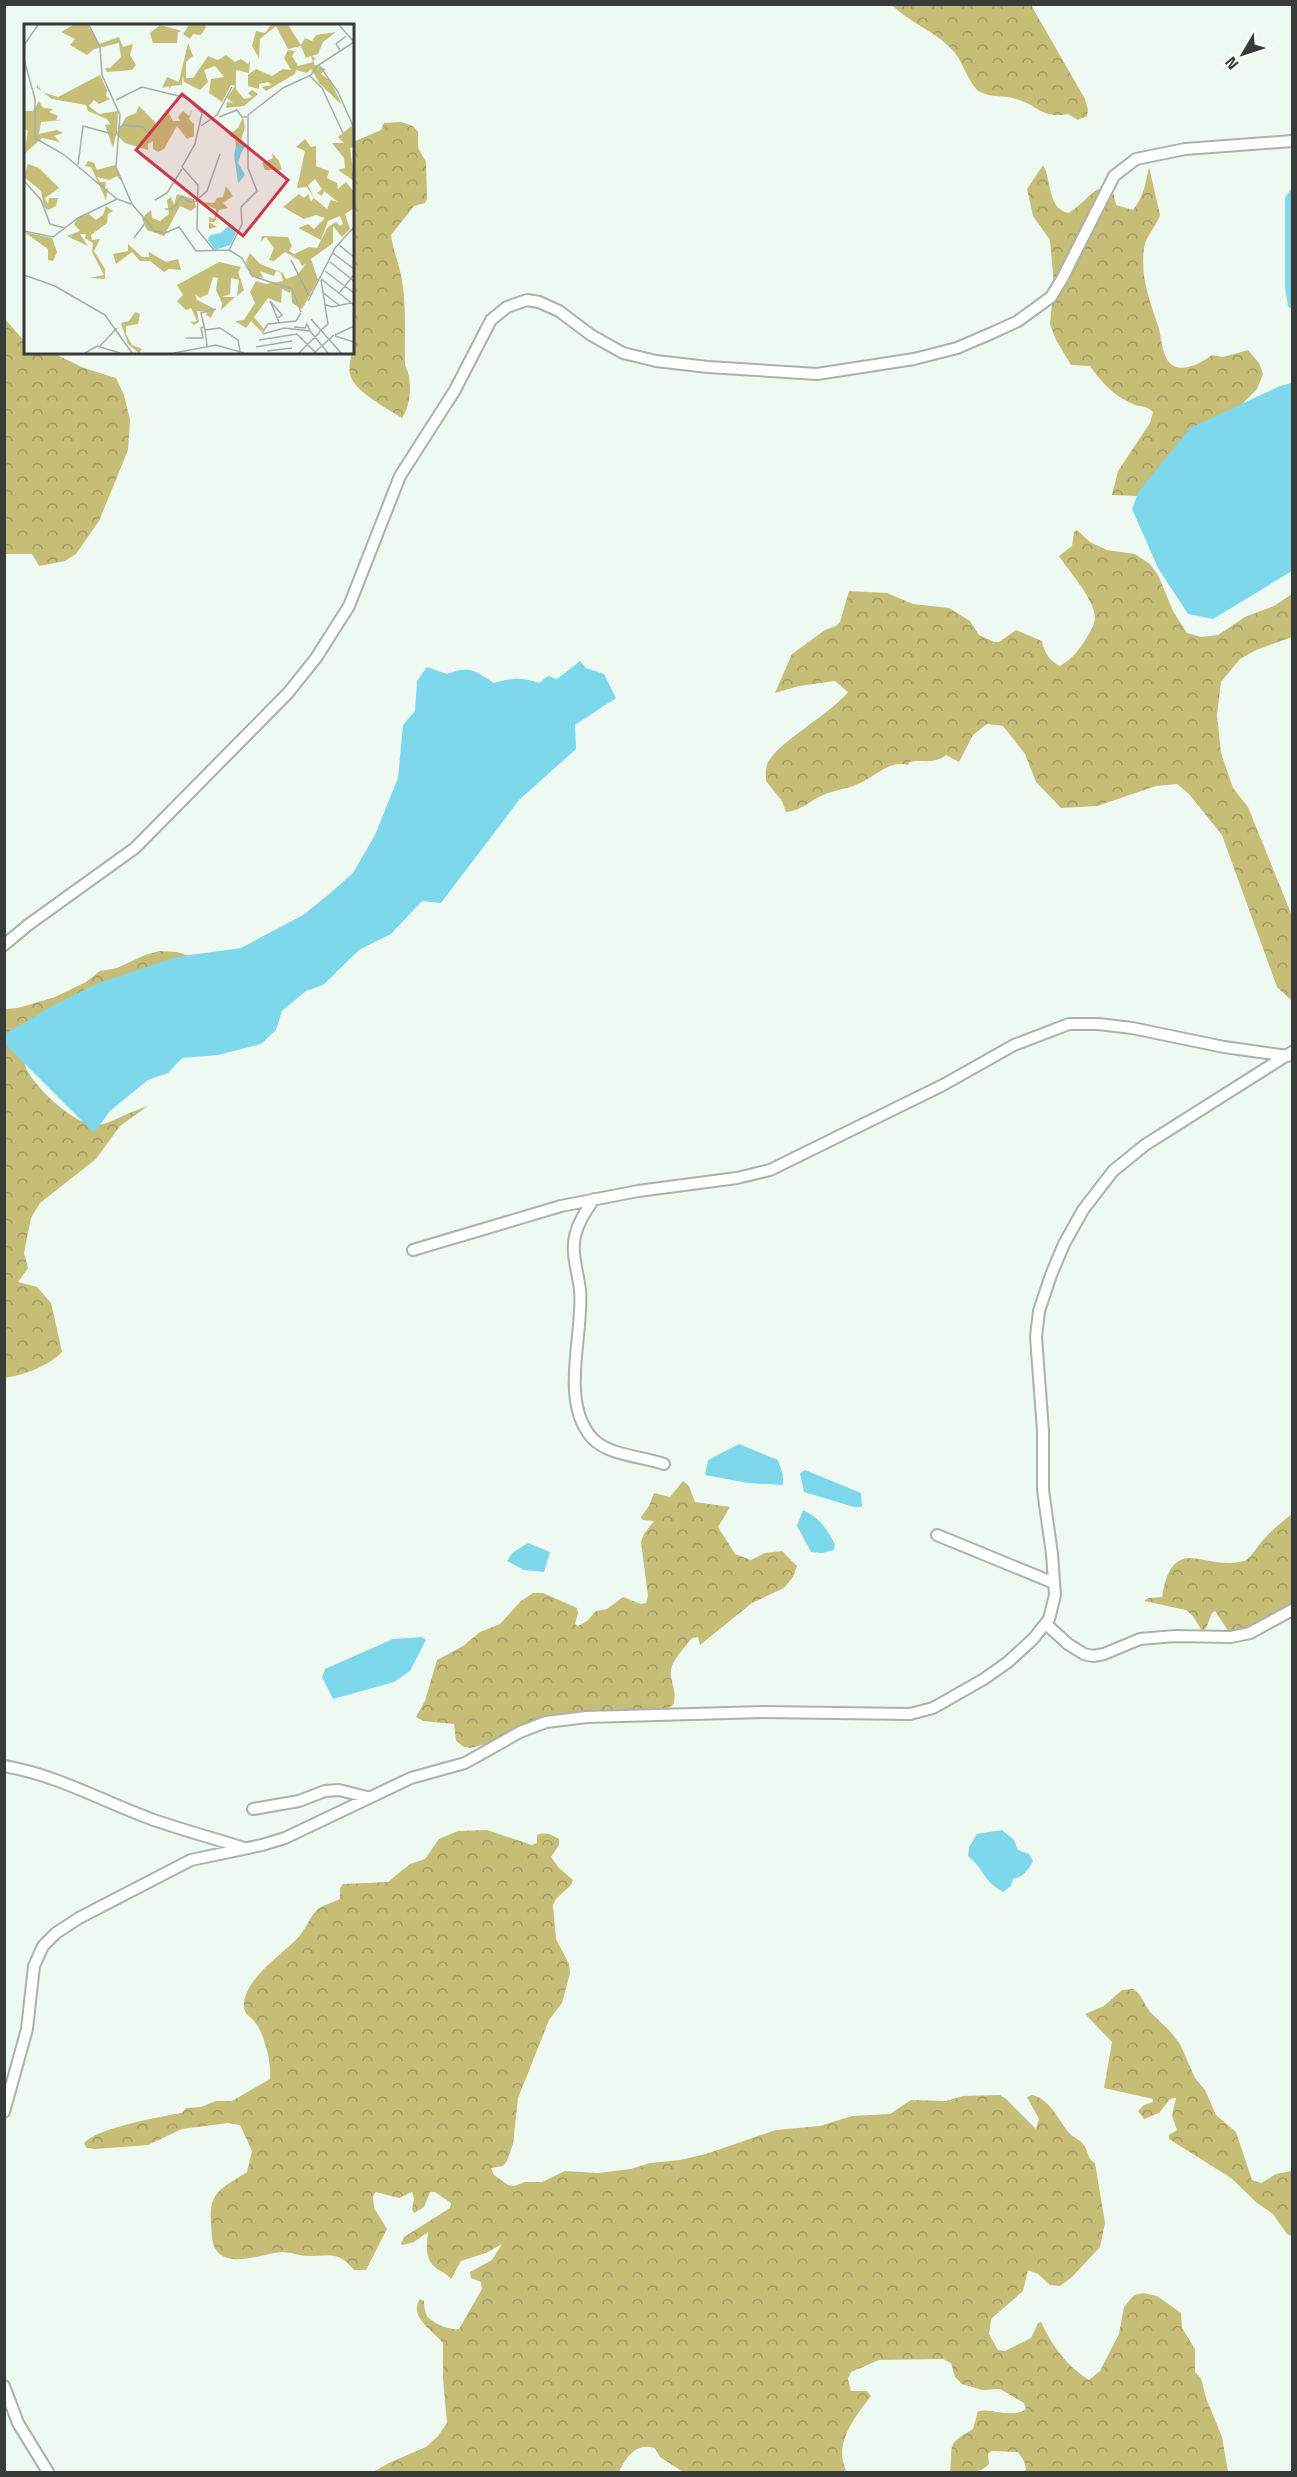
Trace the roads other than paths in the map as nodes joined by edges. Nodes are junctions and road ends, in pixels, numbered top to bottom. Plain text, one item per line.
1 (1293, 141) edge
2 (4, 945) edge
3 (1290, 1054) edge
4 (594, 1199) junction
5 (413, 1250) dead end
6 (664, 1464) dead end
7 (937, 1535) dead end
8 (1054, 1583) junction
9 (1293, 1610) edge
10 (1046, 1624) junction
11 (4, 1766) edge
12 (367, 1797) junction
13 (253, 1809) dead end
14 (247, 1849) junction
15 (4, 2112) edge
16 (4, 2386) edge
17 (48, 2472) edge

1 - 2 street
3 - 4 street
3 - 8 street
4 - 5 street
4 - 6 street
7 - 8 street
8 - 10 street
9 - 10 street
10 - 12 street
11 - 14 street
12 - 13 street
12 - 14 street
14 - 15 street
16 - 17 street

